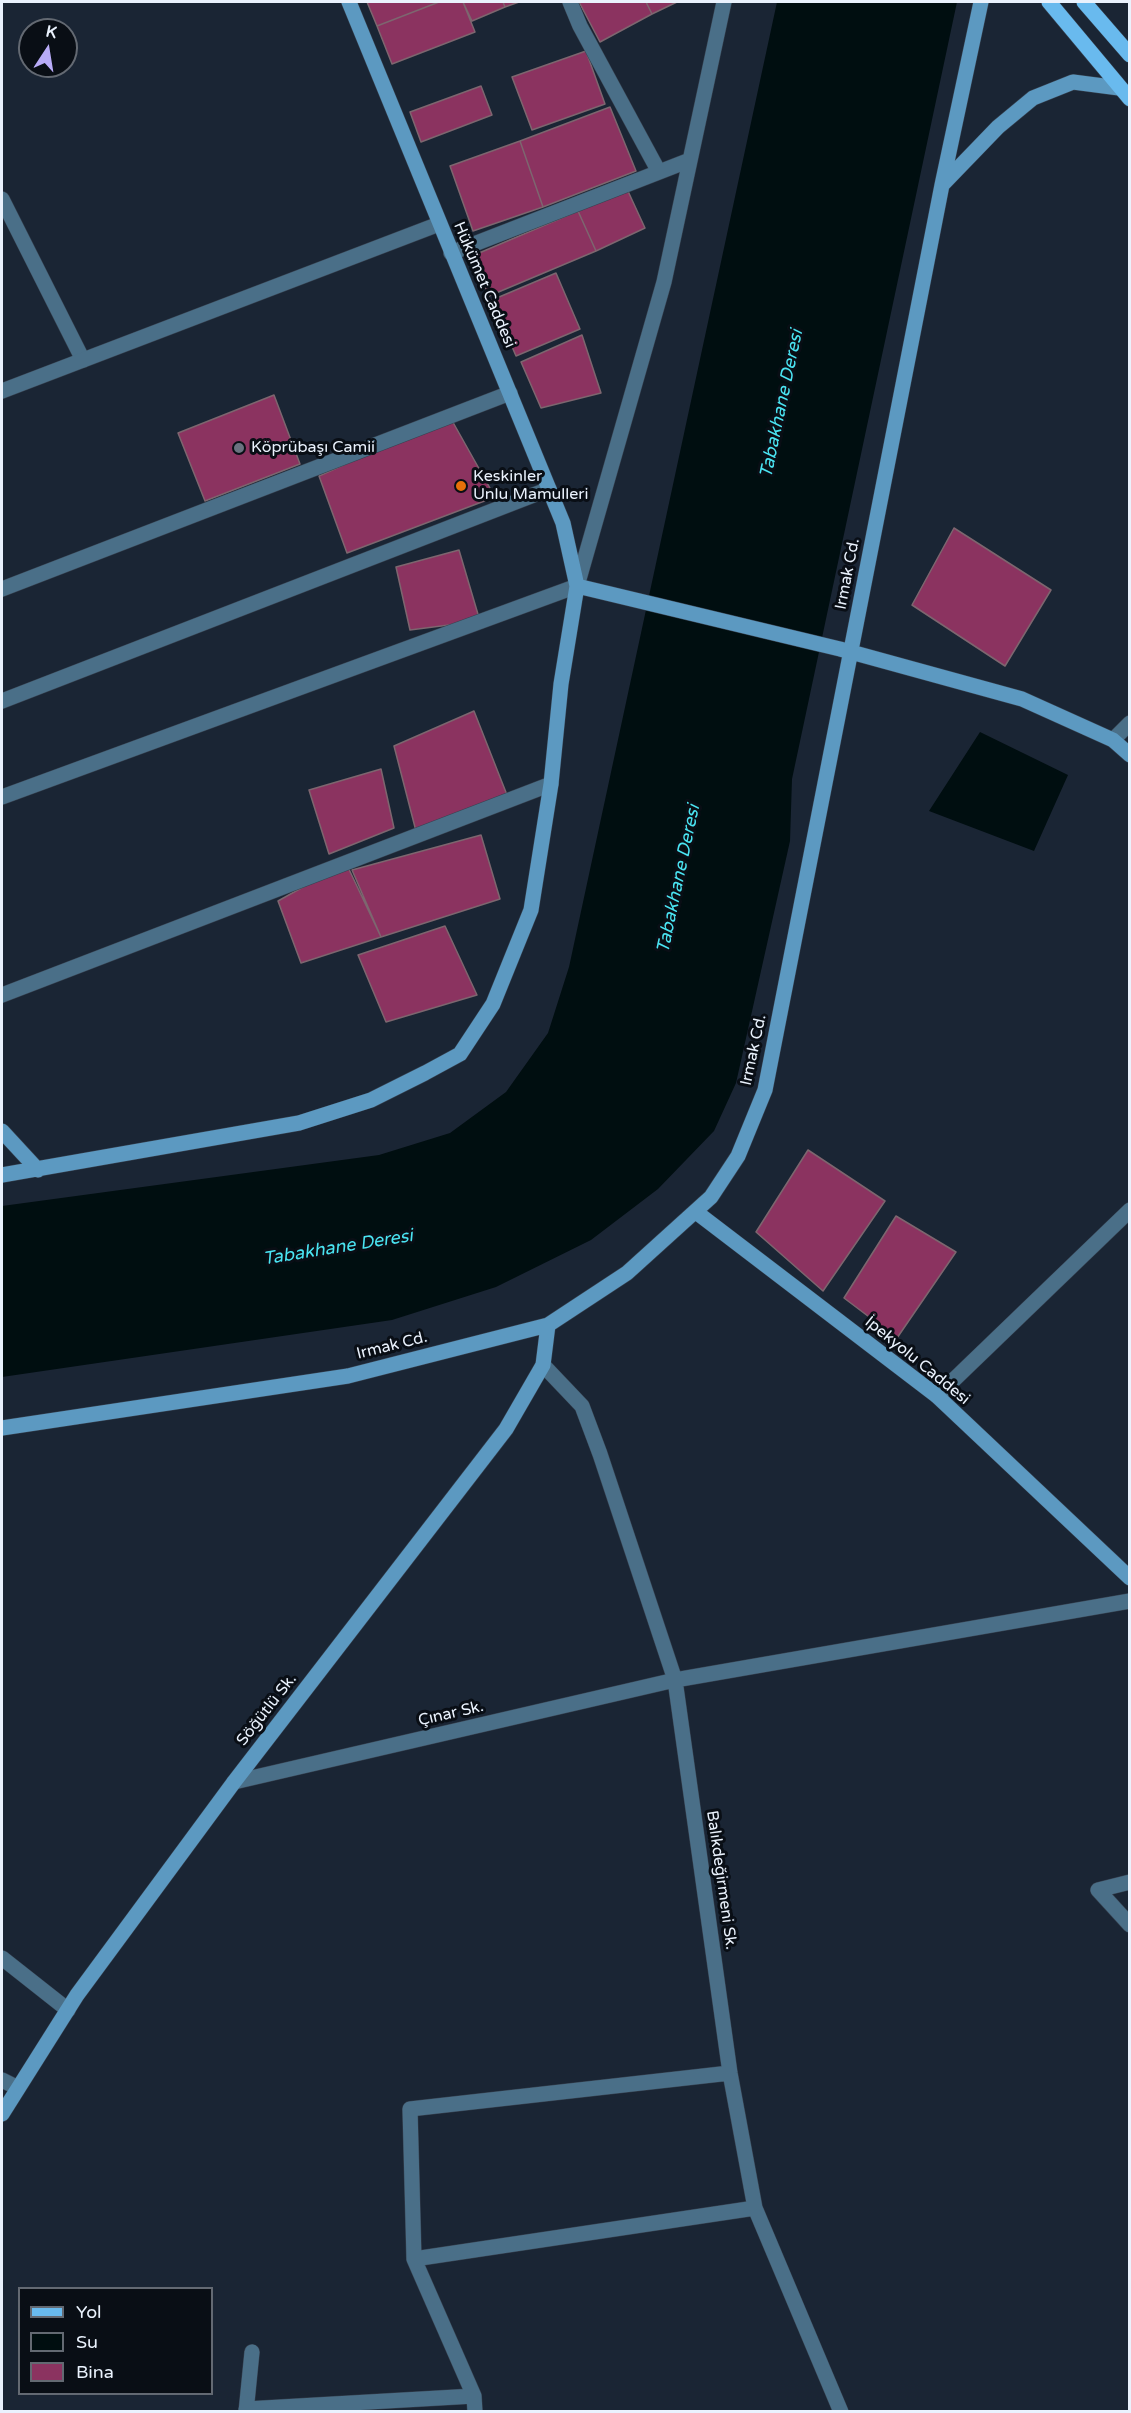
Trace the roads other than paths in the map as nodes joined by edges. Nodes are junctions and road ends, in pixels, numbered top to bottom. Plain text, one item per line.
1 (349, 2) edge
2 (570, 2) edge
3 (724, 2) edge
4 (981, 2) edge
5 (1049, 2) edge
6 (1084, 2) edge
7 (1130, 55) edge
8 (1119, 88) junction
9 (1130, 99) edge
10 (690, 160) junction
11 (659, 172) junction
12 (942, 185) junction
13 (2, 200) edge
14 (439, 224) junction
15 (452, 253) junction
16 (82, 360) junction
17 (2, 391) edge
18 (510, 393) junction
19 (549, 489) junction
20 (577, 586) junction
21 (2, 589) edge
22 (851, 652) junction
23 (2, 701) edge
24 (1130, 723) edge
25 (1113, 740) junction
26 (1130, 755) edge
27 (551, 784) junction
28 (2, 797) edge
29 (2, 995) edge
30 (2, 1131) edge
31 (38, 1170) junction
32 (2, 1175) edge
33 (1130, 1209) edge
34 (696, 1212) junction
35 (548, 1325) junction
36 (543, 1365) junction
37 (937, 1396) junction
38 (2, 1428) edge
39 (1130, 1578) edge
40 (1130, 1601) edge
41 (675, 1680) junction
42 (234, 1782) junction
43 (1130, 1882) edge
44 (1130, 1925) edge
45 (2, 1958) edge
46 (68, 2010) junction
47 (730, 2073) junction
48 (2, 2080) edge
49 (18, 2088) junction
50 (2, 2114) edge
51 (755, 2208) junction
52 (414, 2259) junction
53 (252, 2352) dead end
54 (474, 2396) junction
55 (246, 2410) edge
56 (475, 2412) edge
57 (841, 2412) edge

1 - 14 street, Hükümet Caddesi
2 - 11 street
3 - 10 street
4 - 12 street, Irmak Cd.
5 - 8 main road
6 - 7 main road
8 - 9 main road
8 - 12 street
10 - 11 street
10 - 20 street
11 - 15 street
12 - 22 street, Irmak Cd.
13 - 16 street
14 - 15 street, Hükümet Caddesi
14 - 16 street
15 - 18 street, Hükümet Caddesi
16 - 17 street
18 - 19 street, Hükümet Caddesi
18 - 21 street
19 - 20 street, Hükümet Caddesi
19 - 23 street
20 - 22 street
20 - 27 street
20 - 28 street
22 - 25 street
22 - 34 street, Irmak Cd.
24 - 25 street
25 - 26 street
27 - 29 street
27 - 31 street
30 - 31 street
31 - 32 street
33 - 37 street
34 - 35 street, Irmak Cd.
34 - 37 street, İpekyolu Caddesi
35 - 36 street, Söğütlü Sk.
35 - 38 street, Irmak Cd.
36 - 41 street, Balıkdeğirmeni Sk.
36 - 42 street, Söğütlü Sk.
37 - 39 street, İpekyolu Caddesi
40 - 41 street, Çınar Sk.
41 - 42 street, Çınar Sk.
41 - 47 street, Balıkdeğirmeni Sk.
42 - 46 street, Söğütlü Sk.
43 - 44 street
45 - 46 street
46 - 49 street, Söğütlü Sk.
47 - 51 street, Balıkdeğirmeni Sk.
47 - 52 street
48 - 49 street
49 - 50 street, Söğütlü Sk.
51 - 52 street
51 - 57 street, Balıkdeğirmeni Sk.
52 - 54 street
53 - 55 street
54 - 55 street
54 - 56 street

